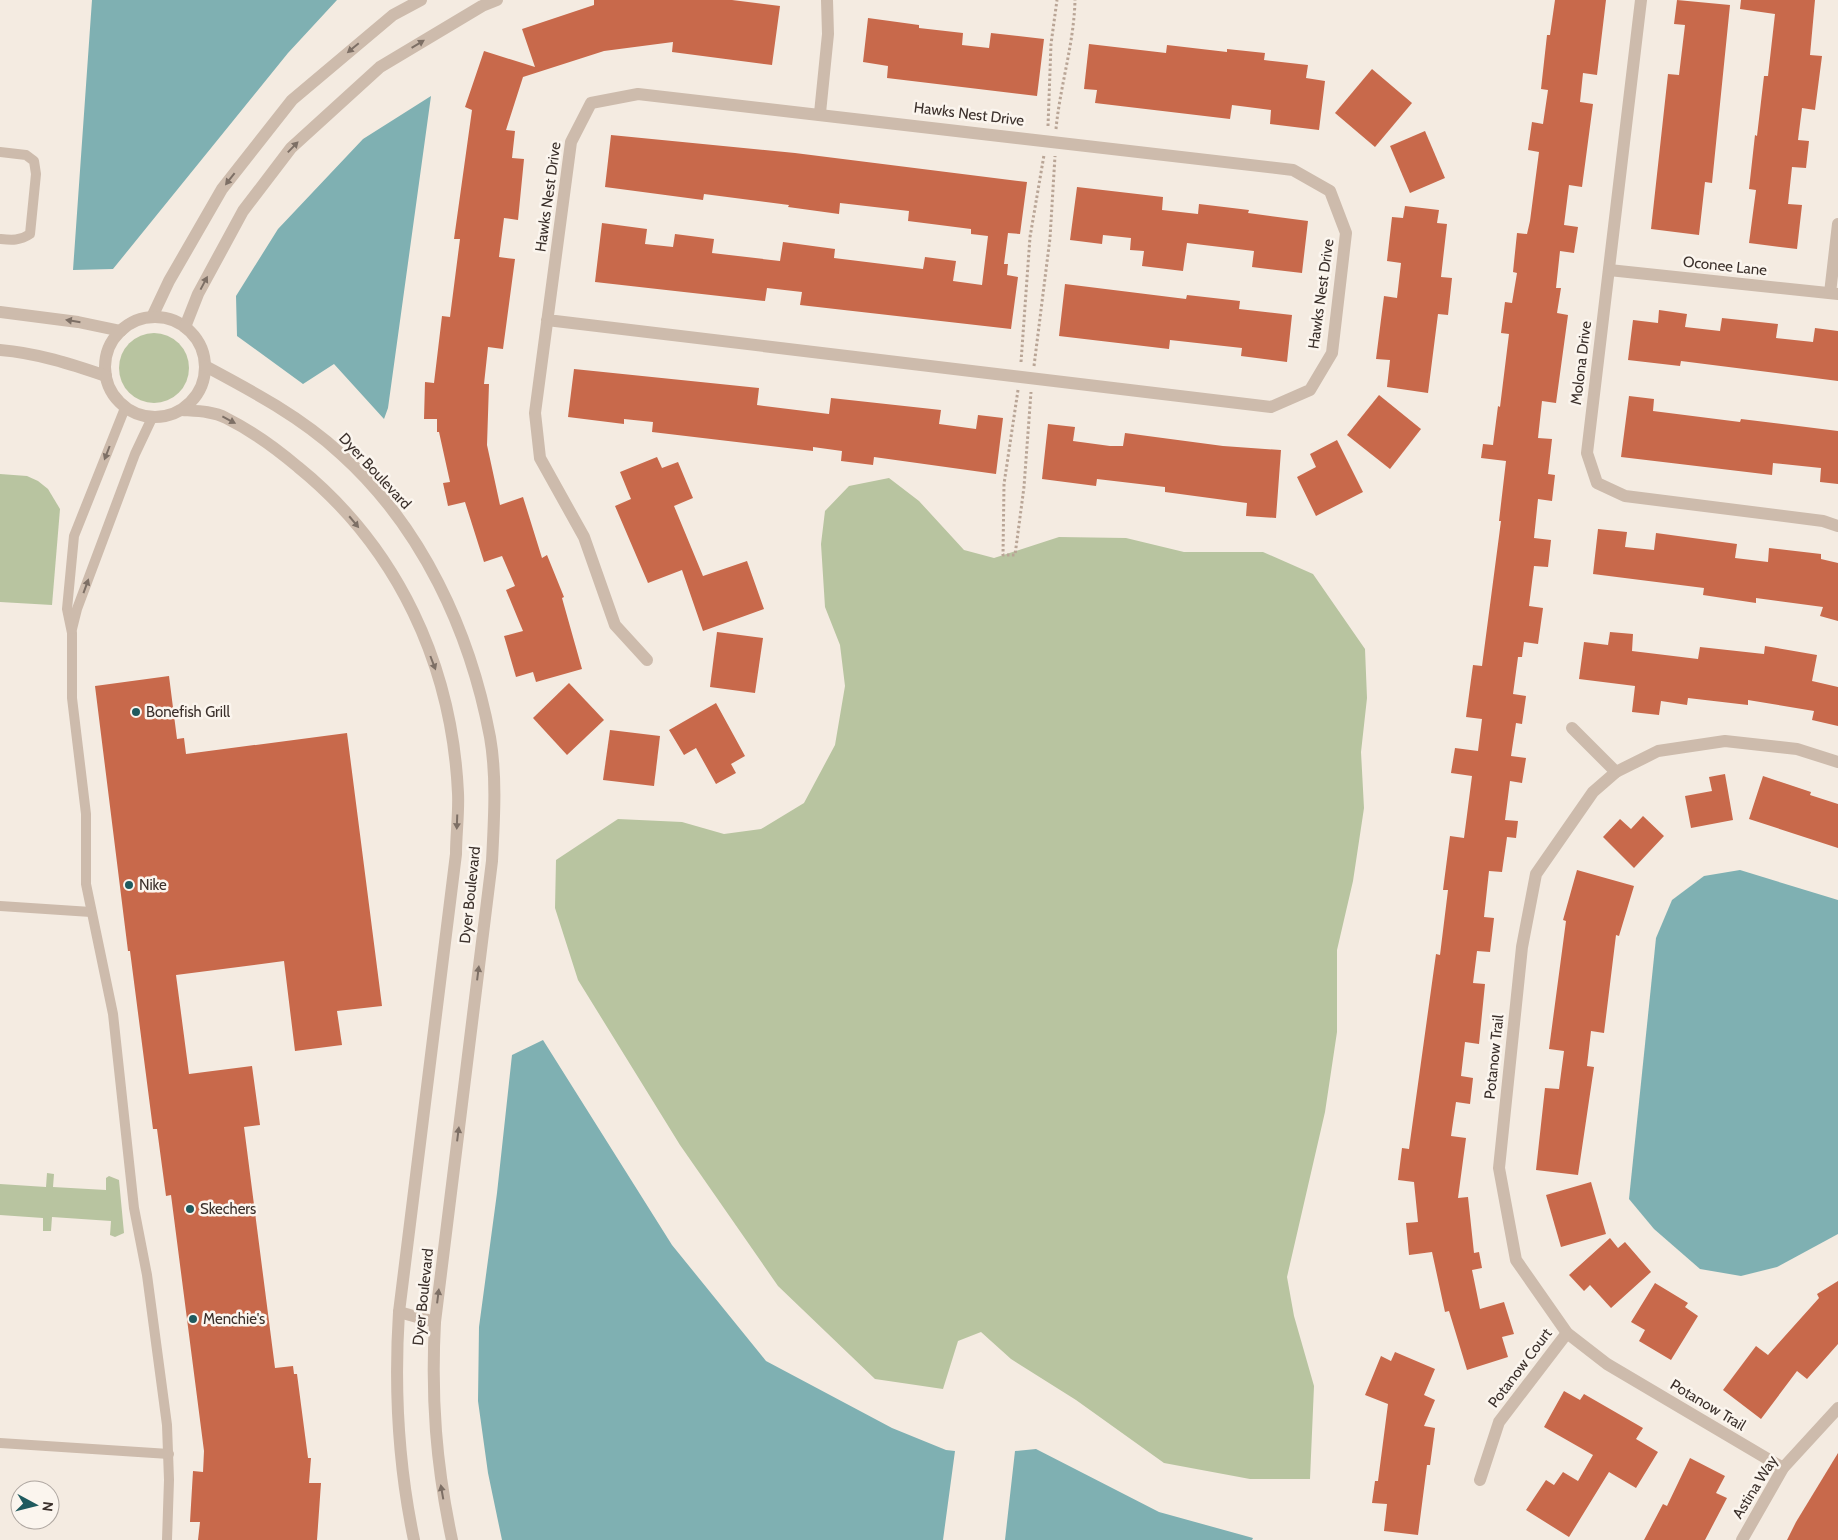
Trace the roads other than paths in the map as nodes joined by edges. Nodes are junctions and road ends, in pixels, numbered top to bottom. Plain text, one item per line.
1 (421, 0) edge
2 (497, 0) edge
3 (827, 0) edge
4 (1641, 0) edge
5 (820, 113) junction
6 (0, 152) edge
7 (1838, 224) edge
8 (0, 239) edge
9 (1609, 270) junction
10 (1834, 294) edge
11 (0, 312) edge
12 (152, 318) junction
13 (547, 320) junction
14 (185, 327) junction
15 (121, 331) junction
16 (0, 350) edge
17 (205, 366) junction
18 (106, 376) junction
19 (125, 408) junction
20 (182, 410) junction
21 (152, 418) junction
22 (1838, 526) edge
23 (72, 633) junction
24 (647, 660) dead end
25 (1572, 728) dead end
26 (1838, 762) edge
27 (1616, 772) junction
28 (0, 906) edge
29 (91, 912) junction
30 (399, 1312) junction
31 (435, 1322) junction
32 (1567, 1333) junction
33 (1838, 1408) edge
34 (0, 1443) edge
35 (169, 1454) junction
36 (1783, 1468) junction
37 (1480, 1480) dead end
38 (167, 1540) edge
39 (414, 1540) edge
40 (452, 1540) edge
41 (1742, 1540) edge

1 -> 12 street
14 -> 2 street
3 - 5 street
4 - 9 street, Molona Drive
5 - 13 street, Hawks Nest Drive
5 - 13 street, Hawks Nest Drive
6 - 8 lane
7 - 10 street
9 - 10 street, Oconee Lane
9 - 22 street, Molona Drive
15 -> 11 street
12 - 14 street
12 - 15 street
13 - 24 street
14 - 17 street
15 - 18 street
16 - 18 street
17 - 20 street
31 -> 17 street, Dyer Boulevard
18 - 19 street
19 - 21 street
19 -> 23 lane
20 - 21 street
20 -> 30 street, Dyer Boulevard
23 -> 21 lane
23 - 29 lane
25 - 27 street
26 - 27 street, Potanow Trail
27 - 32 street, Potanow Trail
28 - 29 lane
29 - 35 lane
30 - 31 street
30 - 39 street, Dyer Boulevard
40 -> 31 street, Dyer Boulevard
32 - 36 street, Potanow Trail
32 - 37 street, Potanow Court
33 - 36 street, Astina Way
34 - 35 lane
35 - 38 lane
36 - 41 street, Astina Way

